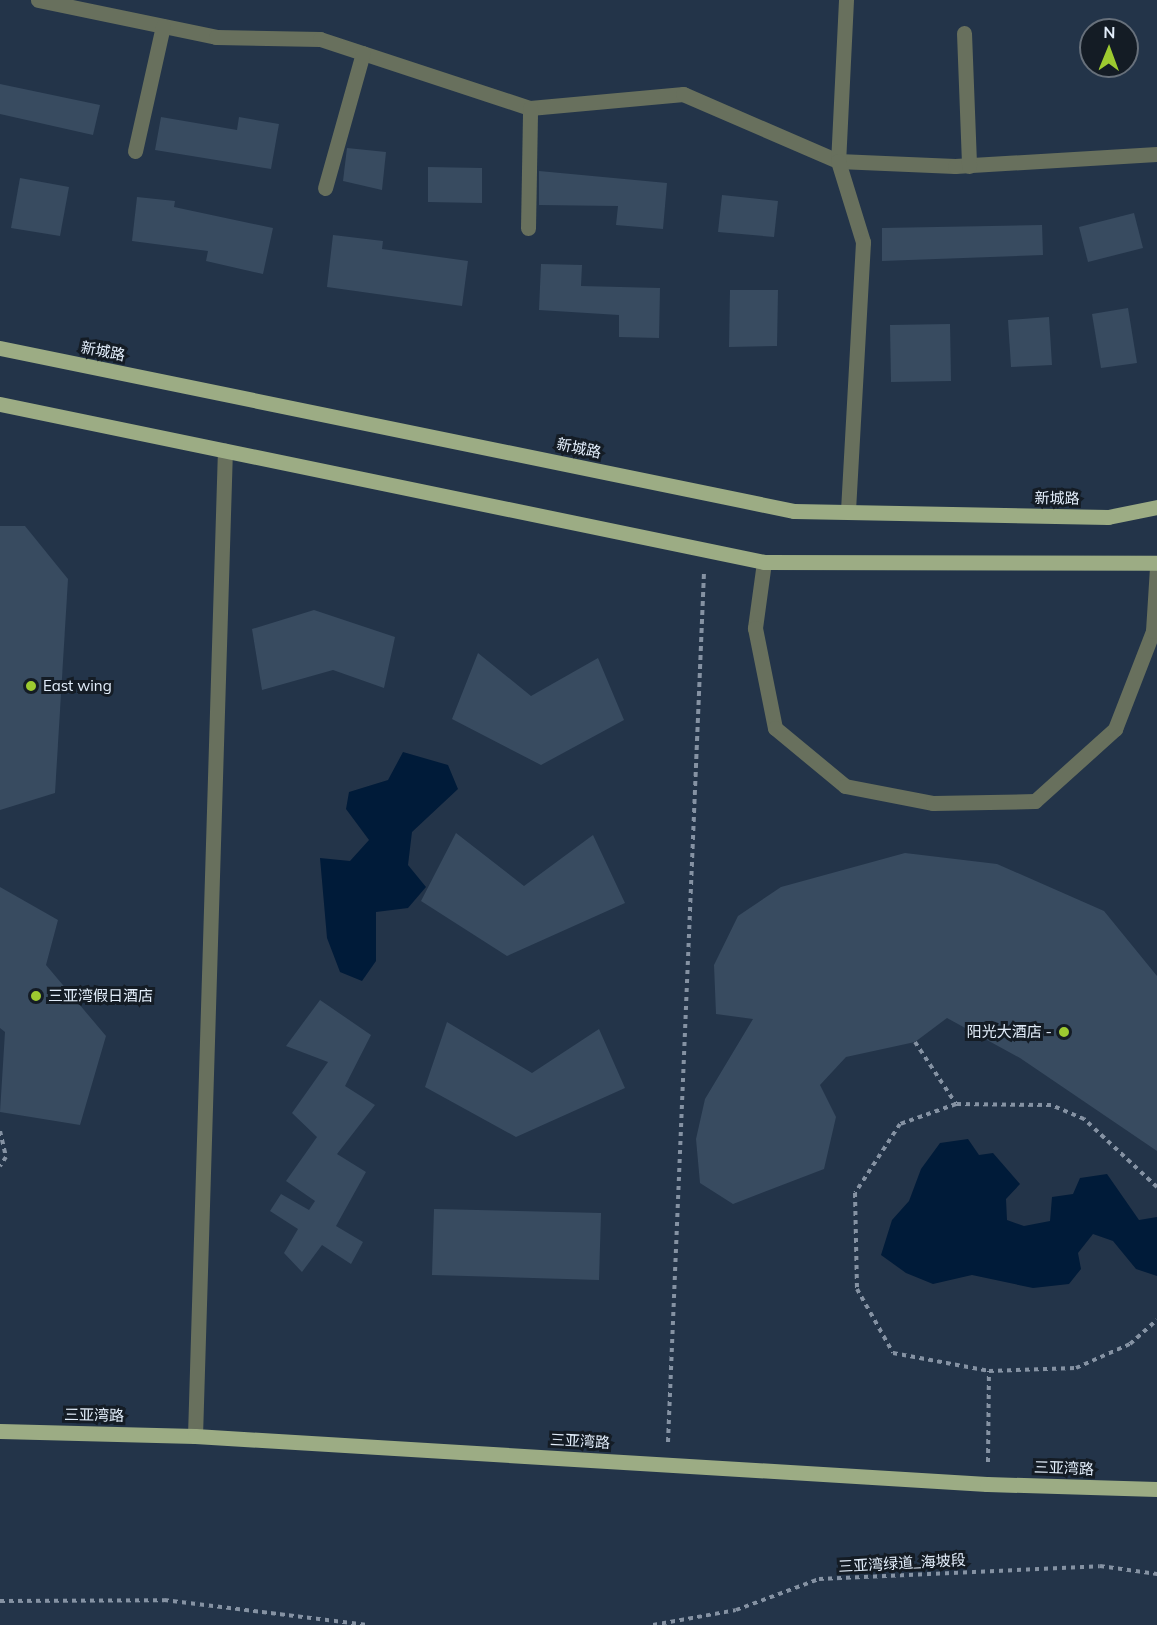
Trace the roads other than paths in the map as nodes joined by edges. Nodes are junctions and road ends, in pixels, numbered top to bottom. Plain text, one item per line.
1 (38, 0) edge
2 (846, 0) edge
3 (163, 26) junction
4 (964, 33) dead end
5 (363, 53) junction
6 (531, 108) junction
7 (135, 151) dead end
8 (1157, 154) edge
9 (838, 161) junction
10 (969, 166) junction
11 (325, 188) dead end
12 (528, 228) dead end
13 (0, 348) edge
14 (0, 404) edge
15 (225, 450) junction
16 (1157, 507) edge
17 (848, 512) junction
18 (764, 562) junction
19 (1157, 565) edge
20 (0, 1431) edge
21 (195, 1436) junction
22 (1157, 1489) edge

1 - 3 street
2 - 9 street
3 - 5 street
3 - 7 street
4 - 10 street
5 - 6 street
5 - 11 street
6 - 9 street
6 - 12 street
8 - 10 street
9 - 10 street
9 - 17 street
13 - 17 main road, 新城路
14 - 15 main road
15 - 18 main road
15 - 21 street
16 - 17 main road, 新城路
18 - 19 main road
18 - 19 street
20 - 21 main road, 三亚湾路
21 - 22 main road, 三亚湾路

